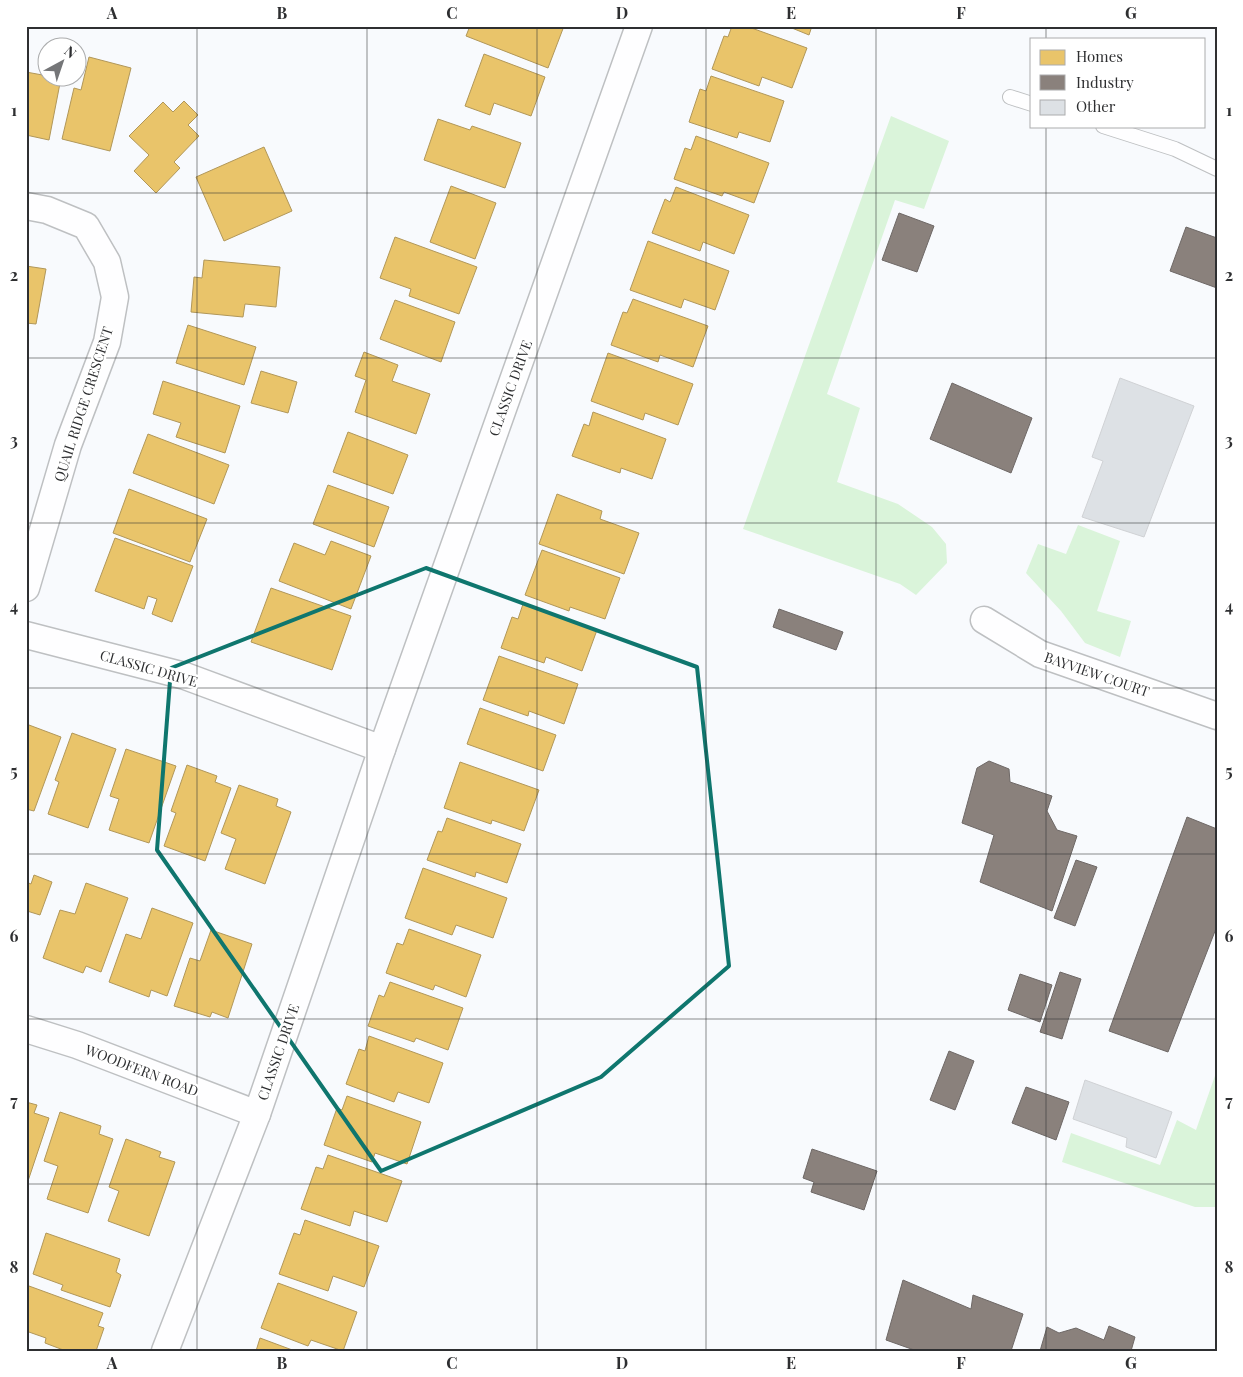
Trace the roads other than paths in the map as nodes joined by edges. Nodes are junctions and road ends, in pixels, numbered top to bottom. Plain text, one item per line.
1 (638, 26) edge
2 (1010, 98) dead end
3 (1030, 103) edge
4 (1109, 128) edge
5 (1217, 169) edge
6 (26, 206) edge
7 (26, 588) edge
8 (984, 620) dead end
9 (26, 635) edge
10 (1217, 716) edge
11 (382, 749) junction
12 (26, 1030) edge
13 (256, 1114) junction
14 (165, 1351) edge

1 - 11 street, CLASSIC DRIVE
2 - 3 lane
4 - 5 lane
6 - 7 street, QUAIL RIDGE CRESCENT
8 - 10 street, BAYVIEW COURT
9 - 11 street, CLASSIC DRIVE
11 - 13 street, CLASSIC DRIVE
12 - 13 street, WOODFERN ROAD
13 - 14 street, CLASSIC DRIVE

